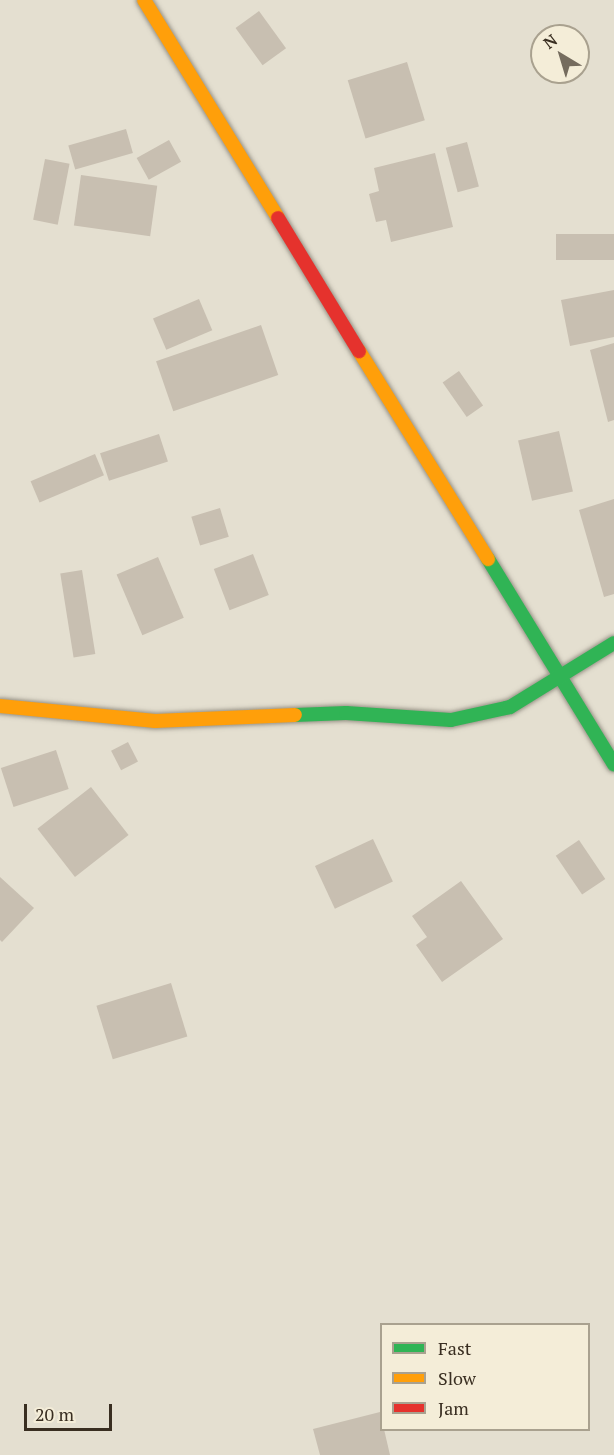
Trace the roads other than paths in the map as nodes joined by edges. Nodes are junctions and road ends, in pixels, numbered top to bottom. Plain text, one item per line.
1 (144, 0) edge
2 (614, 643) edge
3 (560, 676) junction
4 (0, 706) edge
5 (614, 765) edge

1 - 3 main road
2 - 3 main road
3 - 4 main road
3 - 5 main road

